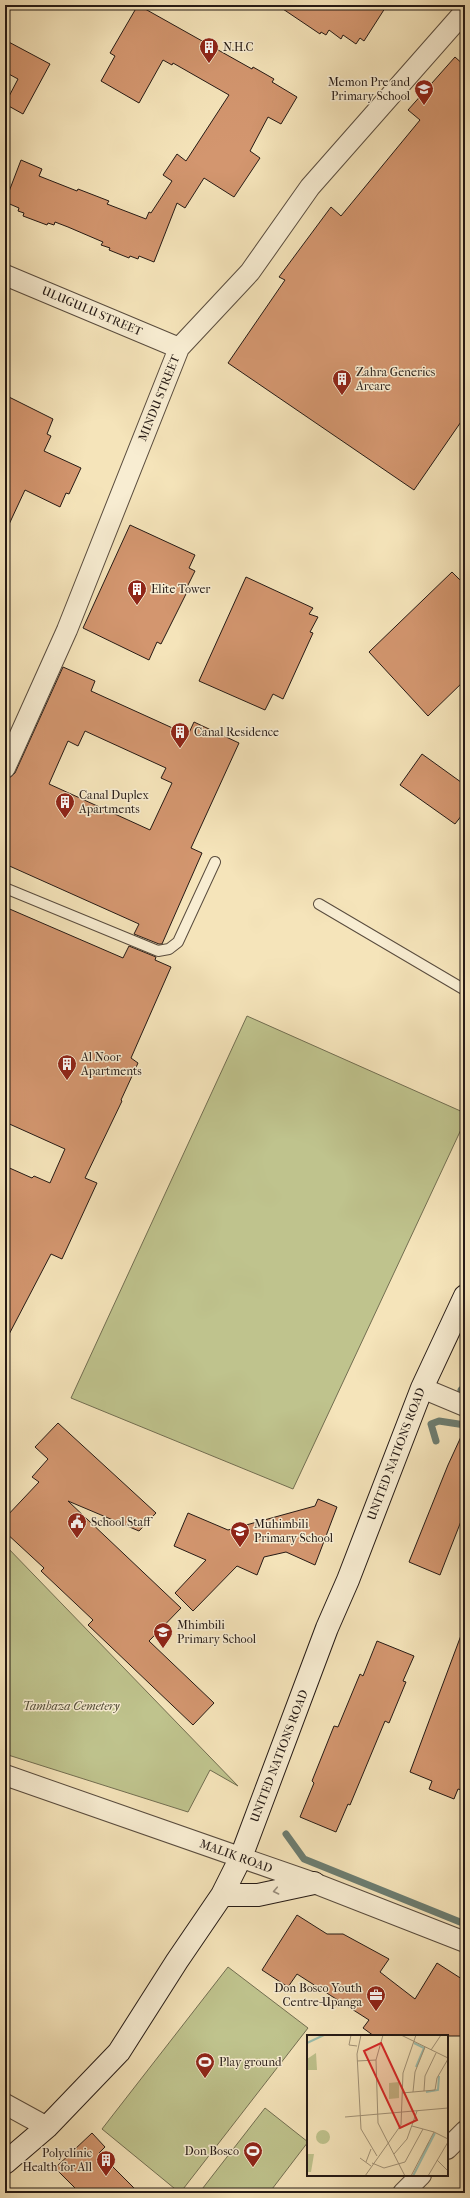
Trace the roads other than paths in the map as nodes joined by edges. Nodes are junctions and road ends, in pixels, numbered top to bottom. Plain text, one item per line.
1 (465, 12) edge
2 (5, 275) edge
3 (179, 348) junction
4 (5, 768) edge
5 (215, 862) dead end
6 (5, 888) edge
7 (319, 904) dead end
8 (465, 990) edge
9 (465, 1296) edge
10 (422, 1388) junction
11 (465, 1406) edge
12 (5, 1775) edge
13 (241, 1857) junction
14 (314, 1884) junction
15 (222, 1895) junction
16 (465, 1942) edge
17 (5, 2104) edge
18 (46, 2127) junction
19 (465, 2131) edge
20 (448, 2148) edge
21 (5, 2163) edge
22 (420, 2176) edge
23 (403, 2193) edge

1 - 3 street, MINDU STREET
2 - 3 street, ULUGULU STREET
3 - 4 street, MINDU STREET
5 - 6 lane
7 - 8 lane
9 - 10 street, UNITED NATIONS ROAD
10 - 11 street
10 - 13 street, UNITED NATIONS ROAD
12 - 13 street, MALIK ROAD
13 - 14 street, MALIK ROAD
13 - 15 street, UNITED NATIONS ROAD
14 -> 15 street
14 - 16 street, MALIK ROAD
15 - 18 street, UNITED NATIONS ROAD
17 - 18 street
18 - 21 street, UNITED NATIONS ROAD
19 - 20 street
22 - 23 street

